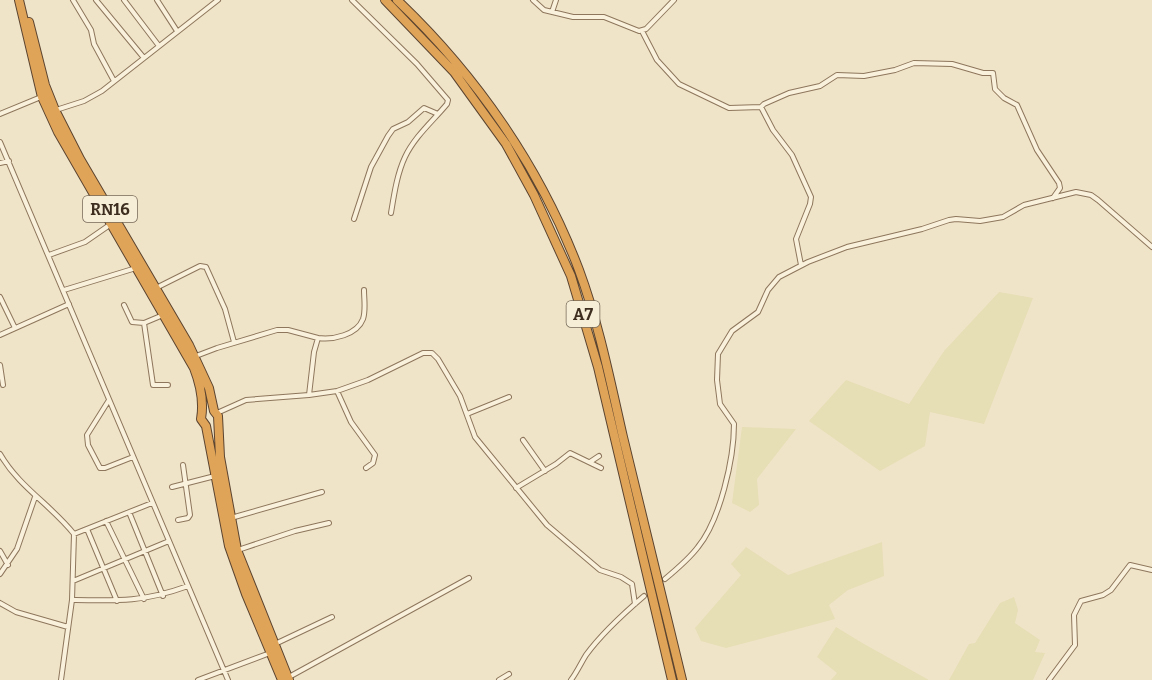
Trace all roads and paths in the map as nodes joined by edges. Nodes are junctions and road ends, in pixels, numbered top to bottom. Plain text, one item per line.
1 (19, 0) edge
2 (24, 0) edge
3 (73, 0) edge
4 (96, 0) edge
5 (124, 0) edge
6 (157, 0) edge
7 (218, 0) edge
8 (352, 0) edge
9 (385, 0) edge
10 (397, 0) edge
11 (533, 0) edge
12 (556, 0) edge
13 (674, 0) edge
14 (552, 12) junction
15 (177, 31) junction
16 (642, 31) junction
17 (159, 46) junction
18 (144, 58) junction
19 (114, 81) junction
20 (42, 97) junction
21 (761, 107) junction
22 (55, 110) junction
23 (0, 114) edge
24 (438, 114) junction
25 (0, 141) edge
26 (9, 161) junction
27 (0, 163) edge
28 (1053, 199) junction
29 (391, 213) dead end
30 (354, 219) dead end
31 (112, 224) junction
32 (1152, 247) edge
33 (49, 255) junction
34 (801, 265) junction
35 (136, 268) junction
36 (156, 288) junction
37 (64, 290) junction
38 (363, 290) dead end
39 (0, 297) edge
40 (1, 304) edge
41 (69, 304) junction
42 (124, 305) dead end
43 (164, 315) junction
44 (144, 323) junction
45 (15, 328) junction
46 (0, 335) edge
47 (318, 338) junction
48 (234, 342) junction
49 (195, 357) junction
50 (0, 365) edge
51 (3, 385) dead end
52 (168, 385) dead end
53 (337, 391) junction
54 (309, 395) junction
55 (509, 397) dead end
56 (109, 400) junction
57 (204, 412) junction
58 (467, 414) junction
59 (216, 415) junction
60 (206, 426) junction
61 (523, 440) dead end
62 (0, 454) edge
63 (599, 456) dead end
64 (133, 457) junction
65 (589, 463) junction
66 (183, 465) dead end
67 (366, 468) dead end
68 (601, 468) dead end
69 (545, 471) junction
70 (216, 476) junction
71 (186, 484) junction
72 (172, 487) dead end
73 (516, 488) junction
74 (322, 492) dead end
75 (35, 497) junction
76 (152, 503) junction
77 (129, 512) junction
78 (231, 519) junction
79 (178, 520) dead end
80 (106, 521) junction
81 (329, 523) dead end
82 (87, 529) junction
83 (74, 534) junction
84 (168, 541) junction
85 (237, 550) junction
86 (0, 551) edge
87 (145, 551) junction
88 (124, 560) junction
89 (8, 565) junction
90 (104, 568) junction
91 (1152, 570) edge
92 (0, 574) edge
93 (469, 578) dead end
94 (665, 579) dead end
95 (73, 581) junction
96 (188, 586) junction
97 (163, 596) junction
98 (644, 596) dead end
99 (72, 600) junction
100 (144, 600) junction
101 (117, 601) junction
102 (0, 603) edge
103 (635, 604) junction
104 (332, 617) dead end
105 (68, 627) junction
106 (275, 644) junction
107 (270, 653) junction
108 (223, 669) junction
109 (509, 674) dead end
110 (287, 679) edge
111 (62, 680) edge
112 (198, 680) edge
113 (228, 680) edge
114 (500, 680) edge
115 (571, 680) edge
116 (672, 680) edge
117 (681, 680) edge
118 (1049, 680) edge

1 - 20 highway, RN16
2 - 22 highway, RN16
3 - 19 street
4 - 18 street
5 - 17 street
6 - 15 street
7 - 15 street
8 - 24 street
9 - 116 highway, A7
10 - 117 highway, A7
11 - 14 street
12 - 14 street
13 - 16 street
14 - 16 street
15 - 17 street
16 - 21 street
17 - 18 street
18 - 19 street
19 - 22 street
20 - 23 street
20 - 31 highway, RN16
21 - 28 street
21 - 34 street
22 - 36 highway, RN16
24 - 29 street
24 - 30 street
25 - 26 street
26 - 27 street
26 - 33 street
28 - 32 street
28 - 34 street
31 - 33 street
31 - 35 highway, RN16
33 - 37 street
34 - 94 street
35 - 37 street
35 - 43 highway, RN16
36 - 48 street
36 - 49 highway, RN16
37 - 41 street
38 - 47 street
39 - 40 street
40 - 45 street
41 - 45 street
41 - 56 street
42 - 44 street
43 - 44 street
43 - 57 highway, RN16
44 - 52 street
45 - 46 street
47 - 48 street
47 - 54 street
48 - 49 street
49 - 59 highway, RN16
50 - 51 street
53 - 54 street
53 - 58 street
53 - 67 street
54 - 59 street
55 - 58 street
56 - 64 street
56 - 64 street
57 - 59 highway
57 - 60 highway, RN16
58 - 73 street
59 - 60 highway
59 - 78 highway, RN16
60 - 70 highway, RN16
61 - 69 street
62 - 75 street
63 - 65 street
64 - 76 street
65 - 68 street
65 - 69 street
66 - 71 street
69 - 73 street
70 - 71 street
70 - 107 highway, RN16
71 - 72 street
71 - 79 street
73 - 103 street
74 - 78 street
75 - 83 street
75 - 89 street
76 - 77 street
76 - 84 street
77 - 80 street
77 - 87 street
78 - 85 highway, RN16
80 - 82 street
80 - 88 street
81 - 85 street
82 - 83 street
82 - 90 street
83 - 95 street
84 - 87 street
84 - 96 street
85 - 106 highway, RN16
86 - 89 street
87 - 88 street
87 - 97 street
88 - 90 street
88 - 100 street
89 - 92 street
90 - 95 street
90 - 101 street
91 - 118 street
93 - 110 street
95 - 99 street
96 - 97 street
96 - 108 street
97 - 100 street
98 - 103 street
99 - 101 street
99 - 105 street
100 - 101 street
102 - 105 street
103 - 115 street
104 - 106 street
105 - 111 street
106 - 110 highway, RN16
107 - 108 street
107 - 110 highway, RN16
108 - 112 street
108 - 113 street
109 - 114 street

